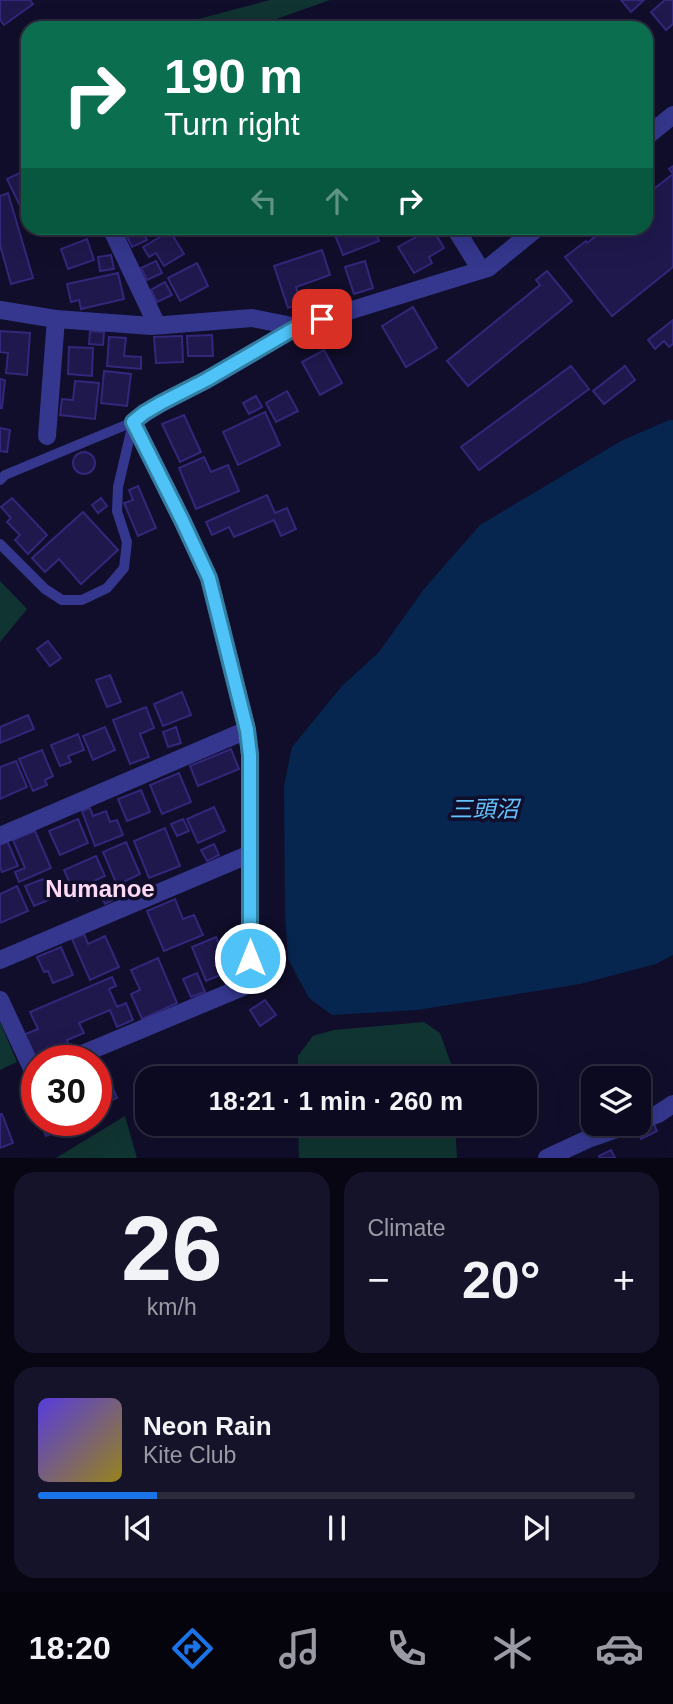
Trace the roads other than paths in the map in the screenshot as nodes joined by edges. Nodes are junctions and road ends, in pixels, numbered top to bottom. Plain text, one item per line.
1 (673, 115) edge
2 (653, 132) edge
3 (114, 235) edge
4 (459, 235) edge
5 (528, 235) edge
6 (481, 270) junction
7 (0, 310) edge
8 (56, 318) junction
9 (157, 325) junction
10 (297, 327) junction
11 (133, 422) junction
12 (47, 436) dead end
13 (0, 480) edge
14 (0, 544) edge
15 (247, 730) junction
16 (0, 836) edge
17 (250, 854) junction
18 (0, 960) edge
19 (0, 1000) edge
20 (21, 1045) edge
21 (104, 1045) edge
22 (673, 1104) edge
23 (651, 1117) edge
24 (597, 1136) edge
25 (547, 1158) edge

1 - 2 street
3 - 9 street
4 - 6 street
5 - 6 street
6 - 10 street
7 - 8 street
8 - 9 street
8 - 12 street
9 - 10 street
10 - 11 street
11 - 13 lane
11 - 14 lane
11 - 15 street
15 - 16 street
15 - 17 street
17 - 18 street
17 - 21 street
19 - 20 street
22 - 23 street
24 - 25 street

